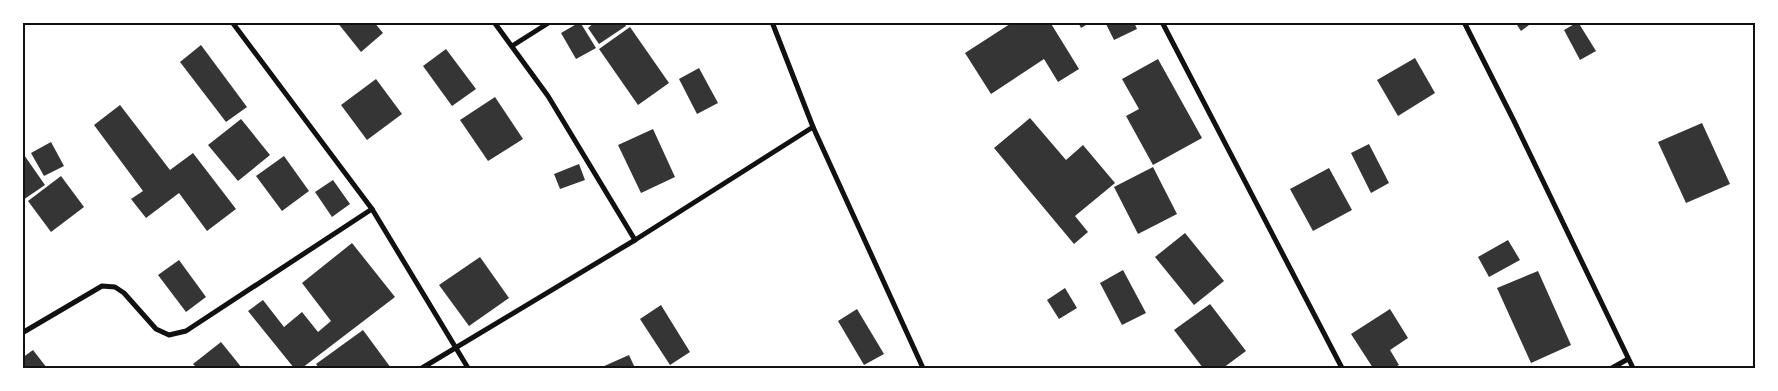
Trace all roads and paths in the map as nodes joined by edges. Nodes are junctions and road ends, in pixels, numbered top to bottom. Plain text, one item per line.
1 (232, 22) edge
2 (494, 22) edge
3 (550, 22) edge
4 (772, 22) edge
5 (1162, 22) edge
6 (1464, 22) edge
7 (512, 46) junction
8 (813, 127) junction
9 (372, 209) junction
10 (635, 240) junction
11 (22, 333) edge
12 (457, 349) junction
13 (1628, 359) junction
14 (422, 368) edge
15 (468, 368) edge
16 (923, 368) edge
17 (1342, 368) edge
18 (1612, 368) edge
19 (1633, 368) edge

1 - 9 street
2 - 7 street
3 - 7 street
4 - 8 street
5 - 17 street
6 - 13 street
7 - 10 street
8 - 10 street
8 - 16 street
9 - 11 street
9 - 12 street
10 - 12 street
12 - 14 street
12 - 15 street
13 - 18 street
13 - 19 street

